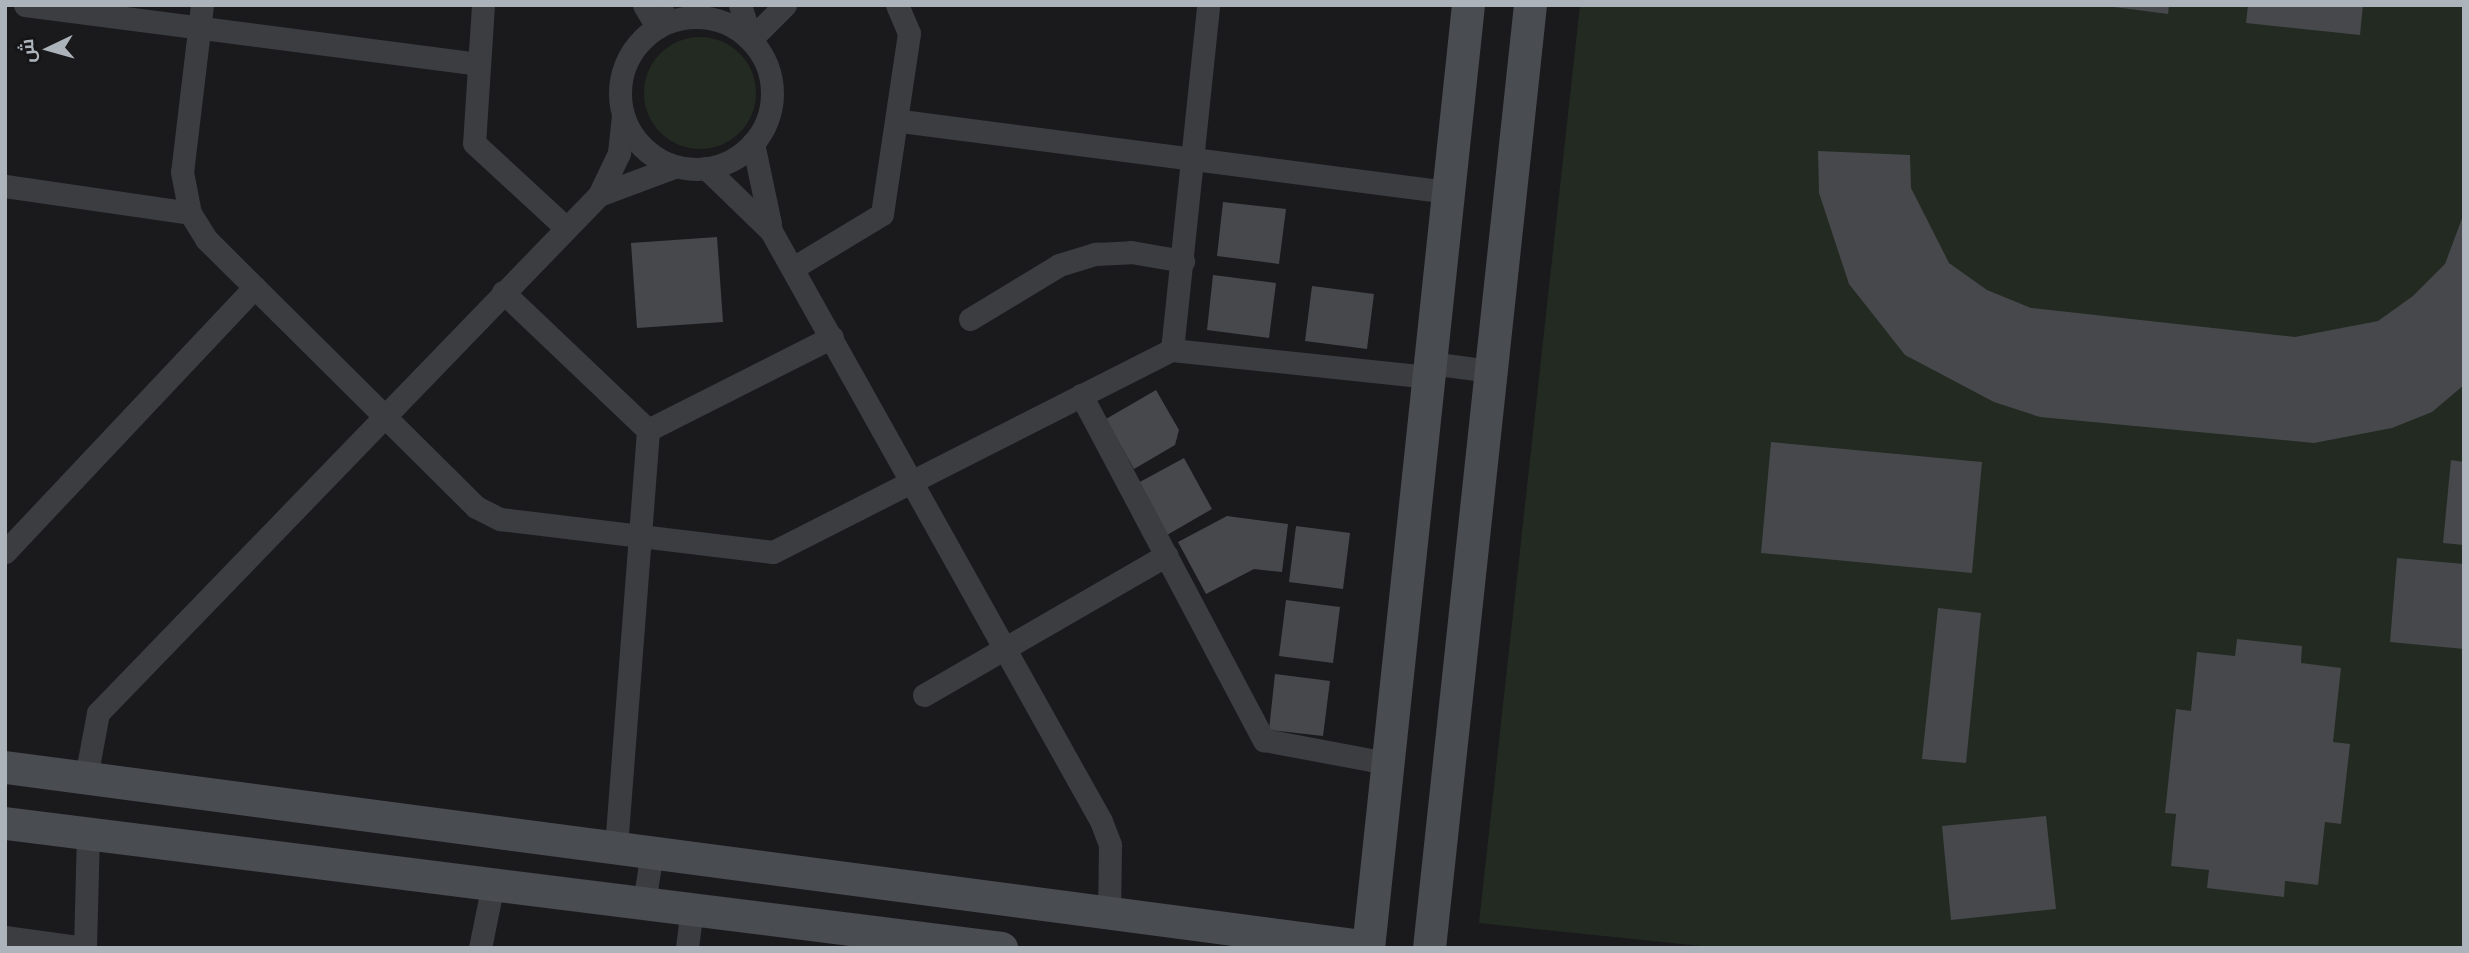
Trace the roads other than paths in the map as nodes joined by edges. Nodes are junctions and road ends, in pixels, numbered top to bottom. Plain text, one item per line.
1 (24, 5) edge
2 (483, 5) edge
3 (644, 5) edge
4 (671, 5) edge
5 (740, 5) edge
6 (785, 5) edge
7 (897, 5) edge
8 (1208, 5) edge
9 (1468, 5) edge
10 (1530, 5) edge
11 (200, 17) edge
12 (657, 27) junction
13 (751, 39) junction
14 (478, 64) junction
15 (623, 116) junction
16 (901, 121) junction
17 (753, 143) junction
18 (1195, 159) junction
19 (674, 167) junction
20 (706, 168) junction
21 (5, 186) edge
22 (1448, 192) junction
23 (599, 195) junction
24 (190, 213) junction
25 (566, 228) junction
26 (771, 230) junction
27 (1182, 261) junction
28 (793, 268) junction
29 (255, 287) junction
30 (503, 292) junction
31 (970, 319) dead end
32 (832, 337) junction
33 (1172, 350) junction
34 (1429, 370) junction
35 (1491, 371) junction
36 (1081, 395) junction
37 (386, 417) junction
38 (648, 430) junction
39 (913, 483) junction
40 (636, 538) junction
41 (5, 552) edge
42 (1167, 555) junction
43 (1003, 645) junction
44 (924, 695) dead end
45 (1387, 763) junction
46 (5, 767) edge
47 (86, 778) junction
48 (5, 823) edge
49 (88, 833) junction
50 (616, 847) junction
51 (652, 852) junction
52 (493, 884) junction
53 (644, 903) junction
54 (692, 909) junction
55 (1109, 913) junction
56 (5, 937) edge
57 (1435, 942) edge
58 (1368, 947) edge
59 (84, 948) edge
60 (480, 948) edge
61 (687, 948) edge
62 (1001, 948) edge

1 - 11 street
2 - 14 street
3 - 12 street
4 - 12 street
5 - 13 street
6 - 13 street
7 - 16 street
8 - 18 street
9 - 22 street
10 - 35 street
11 - 14 street
11 - 24 street
12 - 13 street
12 - 15 street
13 - 17 street
14 - 25 street
15 - 19 street
15 - 23 street
16 - 18 street
16 - 28 street
17 - 20 street
17 - 26 street
18 - 22 street
18 - 27 street
19 - 20 street
19 - 23 street
20 - 26 street
21 - 24 street
22 - 34 street
23 - 25 street
24 - 29 street
25 - 30 street
26 - 28 street
27 - 31 street
27 - 33 street
28 - 32 street
29 - 37 street
29 - 41 street
30 - 37 street
30 - 38 street
32 - 38 street
32 - 39 street
33 - 34 street
33 - 36 street
34 - 35 street
34 - 45 street
35 - 57 street
36 - 39 street
36 - 42 street
37 - 40 street
37 - 47 street
38 - 40 street
39 - 40 street
39 - 43 street
40 - 50 street
42 - 43 street
42 - 45 street
43 - 44 street
43 - 55 street
45 - 58 street
46 - 47 street
47 - 50 street
48 - 49 street
49 - 52 street
49 - 59 street
50 - 51 street
51 - 53 street
51 - 55 street
52 - 53 street
52 - 60 street
53 - 54 street
54 - 61 street
54 - 62 street
55 - 58 street
56 - 59 street

